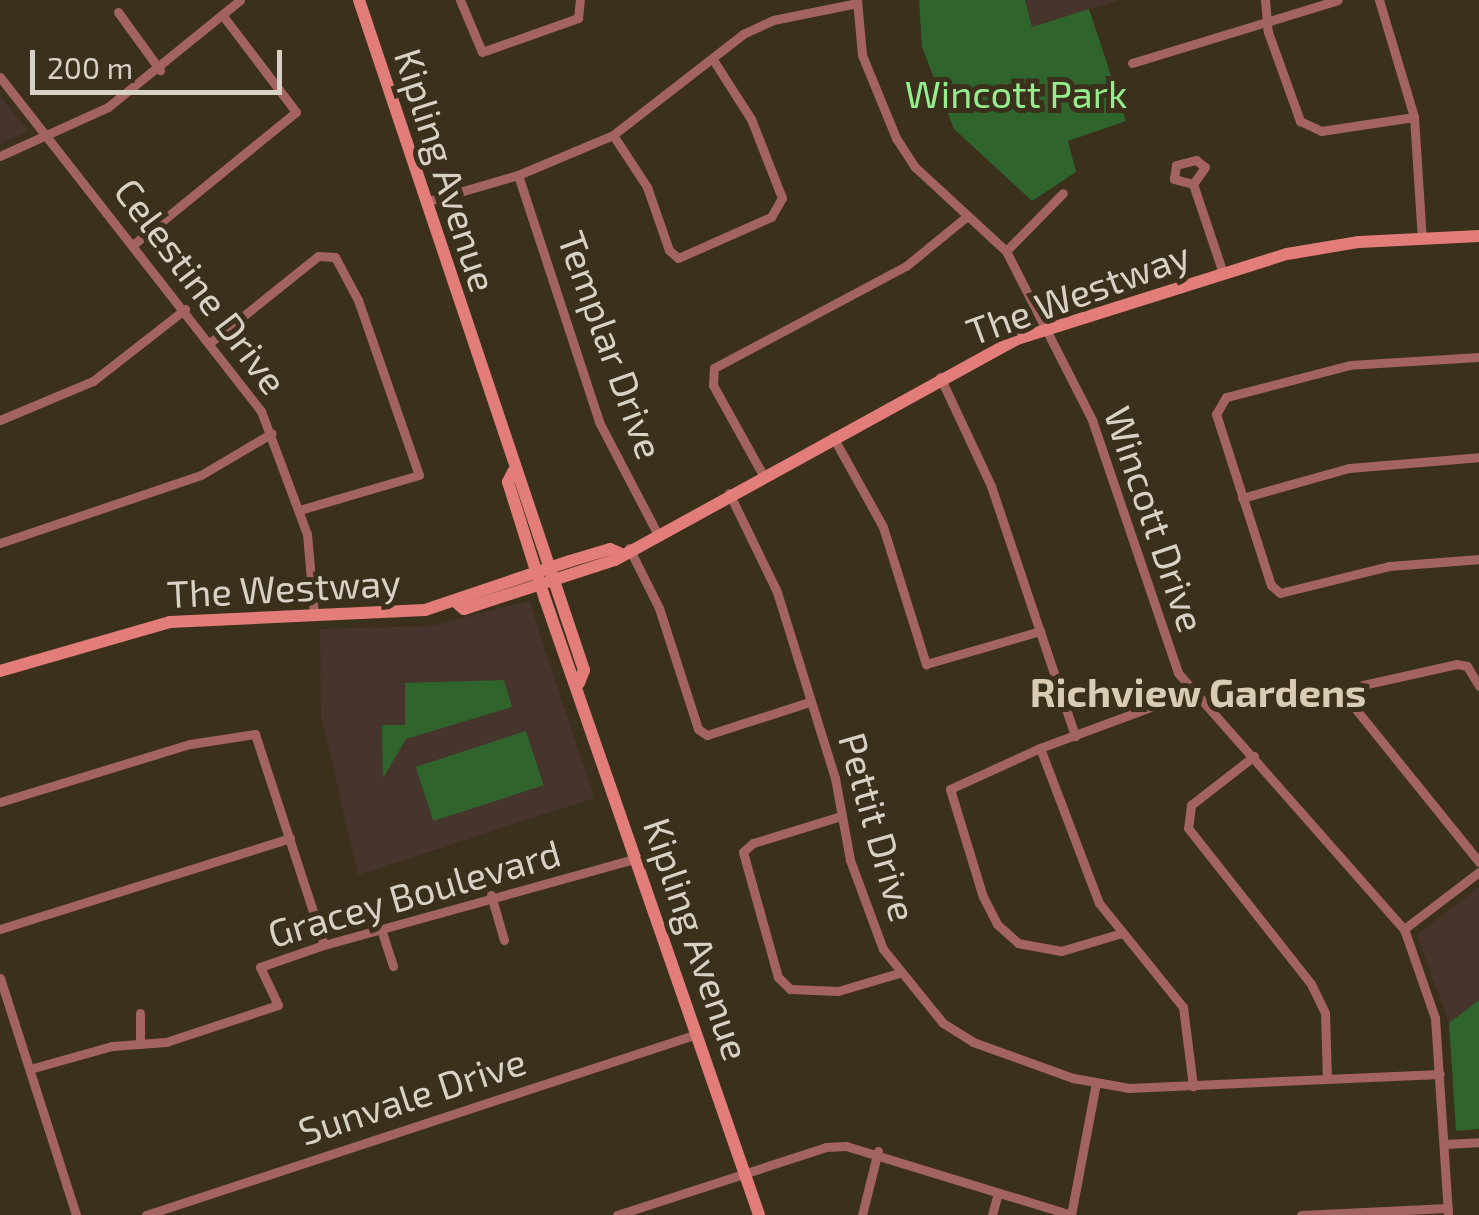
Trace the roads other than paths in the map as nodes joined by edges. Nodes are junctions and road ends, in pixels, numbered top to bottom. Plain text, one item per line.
1 (240, 0) edge
2 (359, 0) edge
3 (460, 0) edge
4 (580, 0) edge
5 (1266, 0) edge
6 (1338, 0) edge
7 (1379, 0) edge
8 (857, 2) edge
9 (118, 12) dead end
10 (223, 16) junction
11 (1268, 22) junction
12 (712, 58) junction
13 (1132, 64) dead end
14 (160, 70) junction
15 (0, 77) edge
16 (1414, 116) junction
17 (613, 135) junction
18 (46, 136) junction
19 (0, 156) edge
20 (518, 174) junction
21 (1193, 184) dead end
22 (1064, 193) dead end
23 (425, 202) junction
24 (966, 217) junction
25 (1479, 236) edge
26 (1422, 240) junction
27 (134, 244) junction
28 (1006, 251) junction
29 (1223, 274) junction
30 (185, 308) junction
31 (1047, 330) junction
32 (212, 341) junction
33 (1479, 356) edge
34 (940, 377) junction
35 (0, 420) edge
36 (272, 432) junction
37 (832, 437) junction
38 (1479, 457) edge
39 (762, 475) junction
40 (729, 493) junction
41 (1242, 498) junction
42 (299, 510) junction
43 (657, 533) junction
44 (0, 543) edge
45 (624, 551) junction
46 (1479, 559) edge
47 (546, 576) junction
48 (314, 614) junction
49 (1040, 631) junction
50 (0, 671) edge
51 (1479, 686) edge
52 (1194, 691) junction
53 (809, 702) junction
54 (1075, 736) junction
55 (1040, 748) junction
56 (1254, 756) junction
57 (0, 802) edge
58 (841, 816) junction
59 (290, 838) junction
60 (638, 858) junction
61 (1479, 862) edge
62 (1479, 872) edge
63 (491, 895) junction
64 (1404, 929) junction
65 (0, 930) edge
66 (380, 930) junction
67 (1122, 934) junction
68 (504, 940) dead end
69 (324, 945) junction
70 (392, 966) dead end
71 (899, 972) junction
72 (0, 978) edge
73 (140, 1012) dead end
74 (696, 1034) junction
75 (140, 1044) junction
76 (30, 1070) junction
77 (1440, 1074) junction
78 (1327, 1080) junction
79 (1096, 1083) junction
80 (1194, 1086) junction
81 (1479, 1142) edge
82 (1444, 1144) junction
83 (878, 1151) junction
84 (745, 1172) junction
85 (998, 1194) junction
86 (1448, 1212) edge
87 (1341, 1214) edge
88 (76, 1215) edge
89 (146, 1215) edge
90 (617, 1215) edge
91 (759, 1215) edge
92 (862, 1215) edge
93 (992, 1215) edge
94 (1071, 1215) edge
95 (1301, 1215) edge

1 - 10 street
2 - 23 main road, Kipling Avenue
3 - 4 street
5 - 11 street
6 - 11 street
7 - 16 street
8 - 12 street
8 - 24 street, Wincott Drive
9 - 14 street
10 - 14 street
10 - 27 street
11 - 13 street
11 - 16 street
12 - 17 street
12 - 17 street
14 - 18 street
15 - 18 street, Celestine Drive
16 - 26 street
17 - 20 street
18 - 19 street
18 - 27 street, Celestine Drive
20 - 23 street
20 - 43 street, Templar Drive
21 - 29 street
22 - 28 street
23 - 47 main road, Kipling Avenue
24 - 28 street, Wincott Drive
24 - 39 street
25 - 26 main road, The Westway
26 - 29 main road, The Westway
27 - 30 street, Celestine Drive
28 - 31 street, Wincott Drive
29 - 31 main road, The Westway
30 - 32 street, Celestine Drive
30 - 35 street
31 - 34 main road, The Westway
31 - 52 street, Wincott Drive
32 - 36 street, Celestine Drive
32 - 42 street
33 - 41 street
34 - 37 main road, The Westway
34 - 49 street
36 - 42 street, Celestine Drive
36 - 44 street
37 - 39 main road, The Westway
37 - 49 street
38 - 41 street
39 - 40 main road, The Westway
40 - 43 main road, The Westway
40 - 53 street, Pettit Drive
41 - 46 street
42 - 48 street, Celestine Drive
43 - 45 main road, The Westway
45 - 47 main road, The Westway
45 - 53 street
47 - 48 main road, The Westway
47 - 60 main road, Kipling Avenue
48 - 50 main road, The Westway
49 - 54 street
51 - 61 street
52 - 54 street
52 - 56 street, Wincott Drive
53 - 58 street, Pettit Drive
54 - 55 street
55 - 67 street
55 - 67 street
56 - 64 street, Wincott Drive
56 - 78 street
57 - 59 street
58 - 71 street, Pettit Drive
58 - 71 street
59 - 65 street
59 - 69 street
60 - 63 street, Gracey Boulevard
60 - 74 main road, Kipling Avenue
62 - 64 street
63 - 66 street, Gracey Boulevard
63 - 68 street
64 - 77 street, Wincott Drive
66 - 69 street, Gracey Boulevard
66 - 70 street
67 - 80 street
69 - 75 street, Gracey Boulevard
71 - 79 street, Pettit Drive
72 - 76 street
73 - 75 street
74 - 84 main road, Kipling Avenue
74 - 89 street, Sunvale Drive
75 - 76 street, Gracey Boulevard
76 - 88 street
77 - 78 street, Pettit Drive
77 - 82 street, Wincott Drive
78 - 80 street, Pettit Drive
79 - 80 street, Pettit Drive
79 - 94 street
81 - 82 street
82 - 86 street, Wincott Drive
83 - 84 street
83 - 85 street
83 - 92 street
84 - 90 street
84 - 91 main road, Kipling Avenue
85 - 93 street
85 - 94 street
86 - 87 street
87 - 95 street

